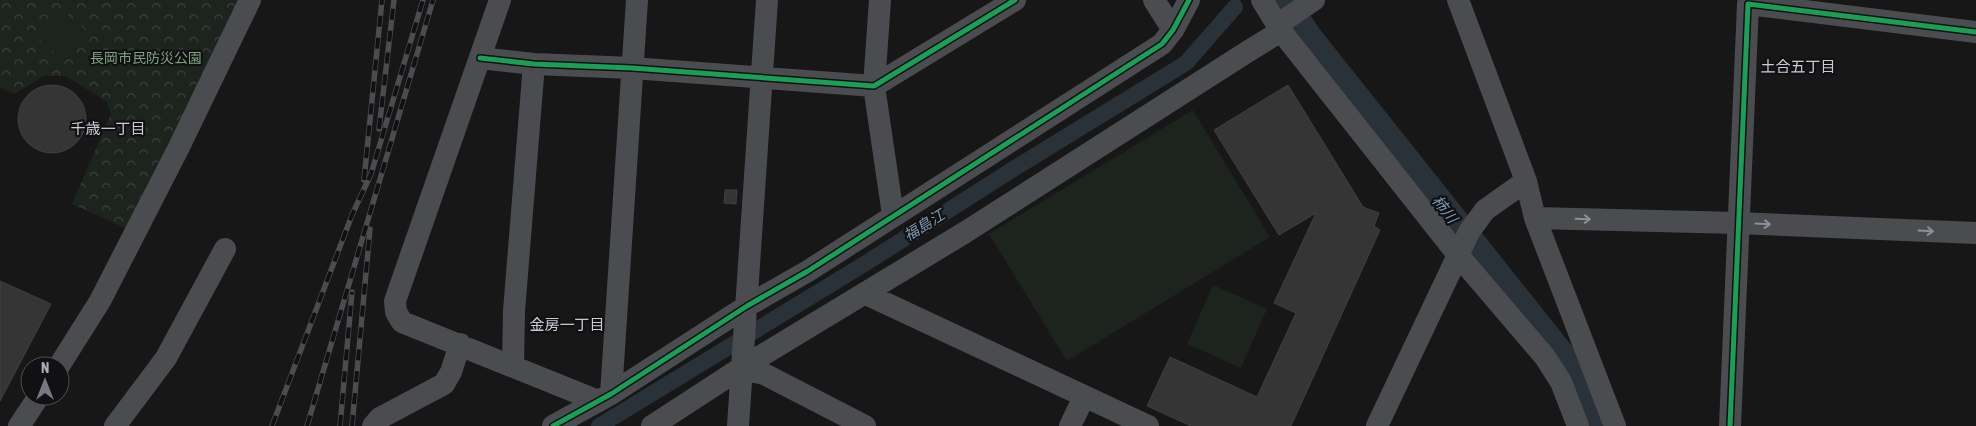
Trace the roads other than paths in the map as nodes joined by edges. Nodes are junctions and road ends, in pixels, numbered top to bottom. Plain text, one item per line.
1 (250, 0) edge
2 (500, 0) edge
3 (637, 0) edge
4 (767, 0) edge
5 (880, 0) edge
6 (982, 0) edge
7 (1015, 0) edge
8 (1154, 0) edge
9 (1189, 0) edge
10 (1262, 0) edge
11 (1458, 0) edge
12 (1310, 3) edge
13 (980, 22) junction
14 (1280, 26) junction
15 (1173, 30) junction
16 (1976, 32) edge
17 (480, 58) junction
18 (534, 64) junction
19 (632, 68) junction
20 (761, 79) junction
21 (874, 86) junction
22 (1526, 181) junction
23 (893, 215) junction
24 (1534, 218) junction
25 (1738, 223) junction
26 (1976, 233) edge
27 (225, 249) dead end
28 (1461, 249) junction
29 (866, 294) junction
30 (746, 313) junction
31 (460, 344) junction
32 (65, 356) edge
33 (742, 363) junction
34 (513, 366) junction
35 (1084, 396) junction
36 (604, 398) junction
37 (32, 406) edge
38 (1384, 425) edge
39 (19, 426) edge
40 (114, 426) edge
41 (373, 426) edge
42 (553, 426) edge
43 (652, 426) edge
44 (738, 426) edge
45 (865, 426) edge
46 (1070, 426) edge
47 (1148, 426) edge
48 (1578, 426) edge
49 (1615, 426) edge
50 (1730, 426) edge

1 - 32 street
2 - 17 street
3 - 19 street
4 - 20 street
5 - 21 street
6 - 13 street
7 - 13 street
8 - 15 street
9 - 15 street
10 - 14 street
11 - 22 street
12 - 14 street
13 - 21 street
14 - 28 street
14 - 29 street
15 - 23 street
16 - 25 street
17 - 18 street
17 - 31 street
18 - 19 street
18 - 34 street
19 - 20 street
19 - 36 street
20 - 21 street
20 - 30 street
21 - 23 street
22 - 24 street
22 - 28 street
23 - 30 street
24 -> 25 street
24 - 49 street
25 -> 26 street
25 - 50 street
27 - 40 street
28 - 38 street
28 - 48 street
29 - 33 street
29 - 35 street
30 - 33 street
30 - 36 street
31 - 34 street
31 - 41 street
33 - 43 street
33 - 44 street
33 - 45 street
34 - 36 street
35 - 46 street
35 - 47 street
36 - 42 street
37 - 39 street

